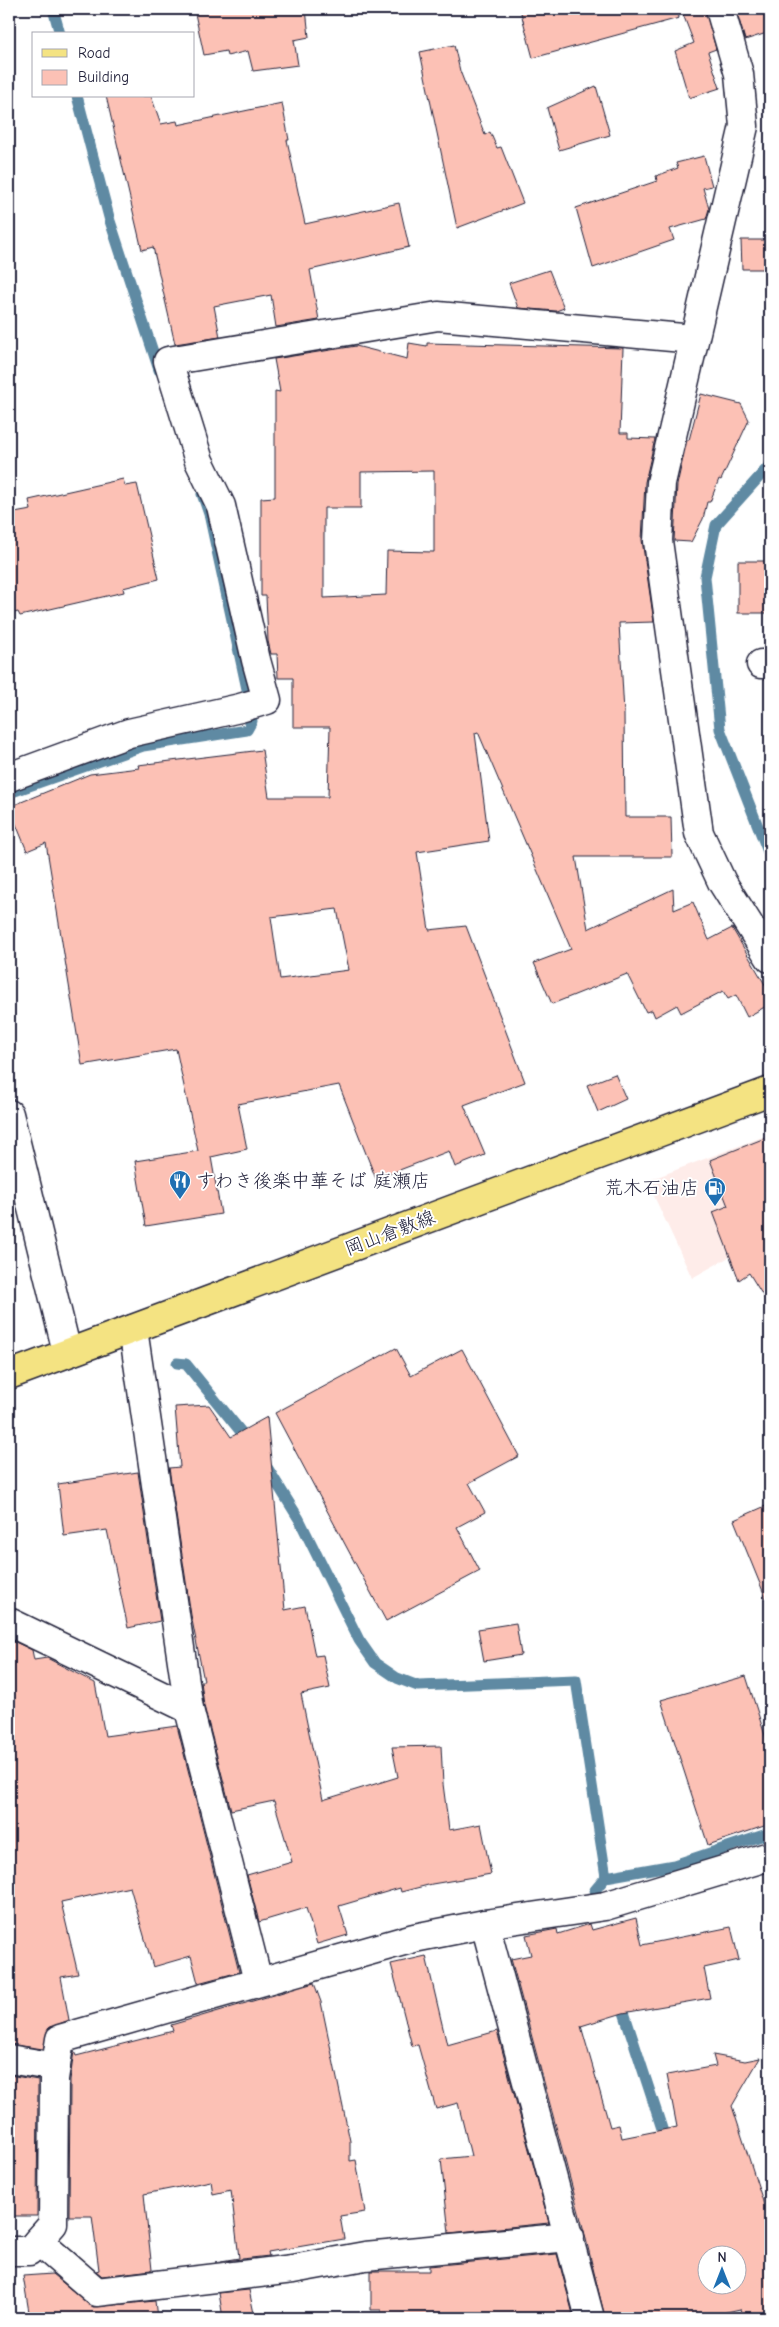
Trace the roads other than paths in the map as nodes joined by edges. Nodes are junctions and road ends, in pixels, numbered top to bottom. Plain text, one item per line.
1 (720, 9) edge
2 (694, 339) junction
3 (9, 777) edge
4 (770, 958) edge
5 (770, 1090) edge
6 (9, 1114) edge
7 (133, 1329) junction
8 (66, 1352) junction
9 (9, 1375) edge
10 (9, 1622) edge
11 (189, 1709) junction
12 (770, 1856) edge
13 (485, 1924) junction
14 (258, 1981) junction
15 (9, 2059) edge
16 (56, 2067) junction
17 (570, 2237) junction
18 (38, 2241) junction
19 (9, 2251) edge
20 (590, 2318) edge

1 - 2 street
2 - 3 street
2 - 4 street
5 - 7 main road, 岡山倉敷線
6 - 8 street
7 - 8 main road, 岡山倉敷線
7 - 11 street
8 - 9 main road, 岡山倉敷線
10 - 11 street
11 - 14 street
12 - 13 street
13 - 14 street
13 - 17 street
14 - 16 street
15 - 16 street
16 - 18 street
17 - 18 street
17 - 20 street
18 - 19 street

